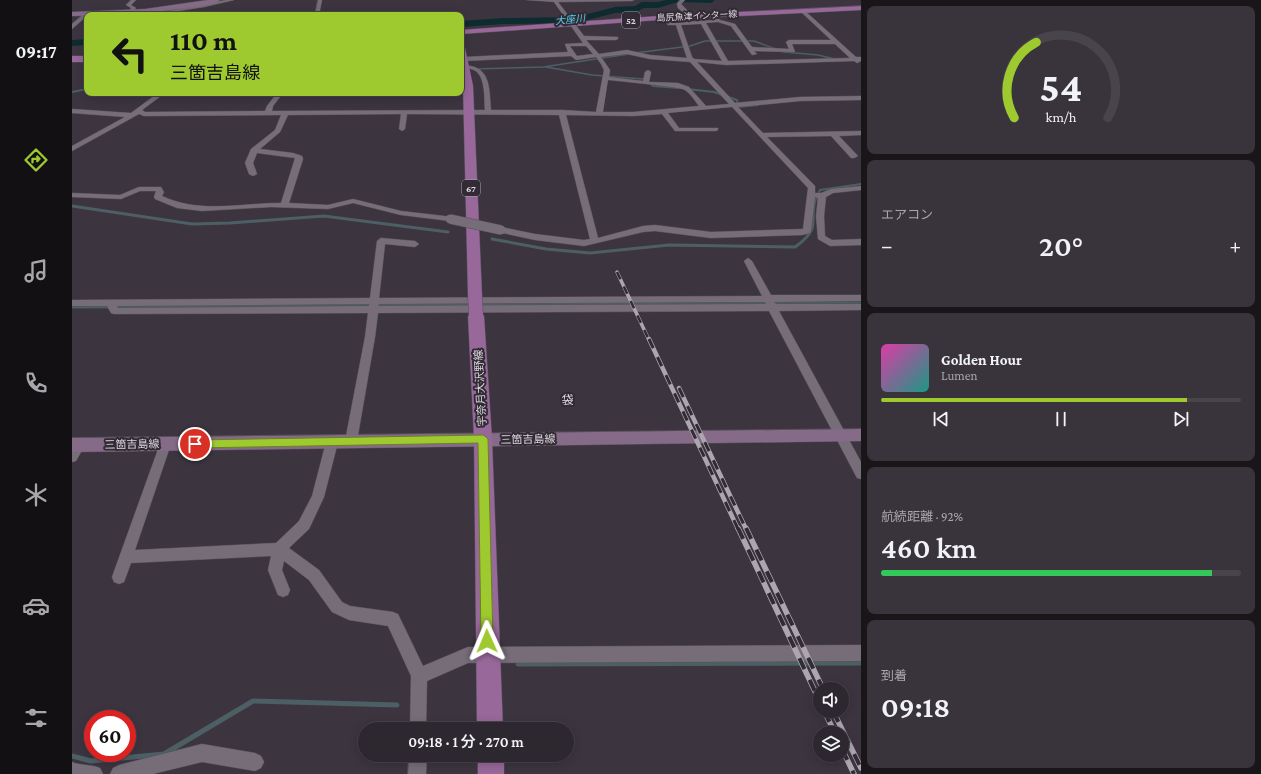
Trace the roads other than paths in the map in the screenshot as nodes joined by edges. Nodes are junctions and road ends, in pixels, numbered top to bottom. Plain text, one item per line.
1 (134, 0) edge
2 (217, 0) edge
3 (232, 0) edge
4 (320, 0) edge
5 (529, 0) edge
6 (632, 0) edge
7 (683, 0) edge
8 (555, 1) edge
9 (861, 8) edge
10 (802, 11) junction
11 (131, 12) joint
12 (165, 12) edge
13 (318, 12) edge
14 (72, 14) edge
15 (84, 14) edge
16 (710, 15) junction
17 (690, 16) junction
18 (84, 17) edge
19 (664, 18) junction
20 (718, 21) junction
21 (703, 22) junction
22 (572, 24) junction
23 (678, 24) junction
24 (72, 27) edge
25 (464, 32) edge
26 (582, 38) junction
27 (616, 38) dead end
28 (836, 42) junction
29 (587, 44) junction
30 (750, 49) junction
31 (572, 54) junction
32 (597, 55) junction
33 (72, 59) edge
34 (84, 59) edge
35 (692, 60) junction
36 (859, 61) edge
37 (759, 62) junction
38 (496, 63) dead end
39 (726, 63) junction
40 (464, 65) edge
41 (464, 65) edge
42 (464, 65) edge
43 (464, 69) edge
44 (648, 72) dead end
45 (606, 78) junction
46 (646, 83) junction
47 (158, 96) edge
48 (278, 96) edge
49 (861, 98) edge
50 (734, 106) junction
51 (704, 108) junction
52 (72, 111) edge
53 (139, 111) junction
54 (488, 111) junction
55 (404, 112) junction
56 (468, 112) junction
57 (562, 112) junction
58 (663, 112) junction
59 (268, 113) junction
60 (285, 113) junction
61 (131, 114) junction
62 (600, 114) junction
63 (716, 129) dead end
64 (402, 130) dead end
65 (861, 133) edge
66 (833, 134) junction
67 (761, 135) junction
68 (72, 143) edge
69 (81, 144) junction
70 (72, 149) edge
71 (254, 151) junction
72 (858, 156) edge
73 (861, 163) edge
74 (253, 174) dead end
75 (861, 188) edge
76 (72, 195) edge
77 (812, 195) junction
78 (822, 196) junction
79 (284, 205) junction
80 (595, 241) junction
81 (861, 242) edge
82 (415, 244) dead end
83 (748, 261) dead end
84 (861, 298) edge
85 (72, 303) edge
86 (771, 303) junction
87 (374, 306) junction
88 (861, 307) edge
89 (840, 435) junction
90 (861, 435) edge
91 (483, 439) junction
92 (352, 441) junction
93 (332, 442) junction
94 (165, 444) junction
95 (74, 449) edge
96 (861, 474) edge
97 (279, 549) junction
98 (126, 557) junction
99 (119, 577) dead end
100 (283, 590) dead end
101 (861, 653) edge
102 (488, 656) junction
103 (419, 679) junction
104 (418, 722) edge
105 (490, 722) edge
106 (255, 762) dead end
107 (418, 762) edge
108 (491, 762) edge
109 (72, 771) edge
110 (94, 774) edge
111 (119, 774) edge
112 (417, 774) edge
113 (491, 774) edge

1 - 11 street
2 - 11 main road
3 - 12 street
4 - 13 street
5 - 8 street
6 - 8 street
7 - 17 street
8 - 22 street
9 - 10 main road, 島尻魚津インター線 / 52
10 - 16 main road, 島尻魚津インター線 / 52
10 - 28 street
14 - 15 main road
16 - 17 main road, 島尻魚津インター線 / 52
16 - 20 street
17 - 19 main road, 島尻魚津インター線 / 52
18 - 24 street
19 - 22 main road, 島尻魚津インター線 / 52
19 - 23 street
20 - 21 street
20 - 30 street
21 - 23 street
21 - 39 street
22 - 25 main road, 島尻魚津インター線 / 52
22 - 26 street
23 - 35 street
26 - 27 street
26 - 29 street
28 - 30 street
28 - 36 street
29 - 31 street
29 - 32 street
30 - 37 street
31 - 32 street
31 - 40 street
32 - 35 street
32 - 45 street
33 - 34 main road
35 - 39 street
35 - 50 street
36 - 37 street
37 - 39 street
38 - 41 street
42 - 54 street
43 - 56 main road, 宇奈月大沢野線 / 67
44 - 46 street
45 - 46 street
45 - 62 street
46 - 51 street
47 - 53 street
48 - 59 street
49 - 50 street
50 - 51 street
50 - 67 street
51 - 58 street
52 - 61 street
53 - 59 street
53 - 61 street
54 - 56 street
54 - 57 street
55 - 56 street
55 - 60 street
55 - 64 street
56 - 91 main road, 宇奈月大沢野線 / 67
57 - 62 street
57 - 80 street
58 - 62 street
58 - 63 street
59 - 60 street
60 - 71 street
61 - 69 street
65 - 66 street
66 - 67 street
66 - 72 street
67 - 77 street
68 - 69 street
69 - 70 street
71 - 74 street
71 - 79 street
72 - 73 street
75 - 78 street
76 - 79 street
77 - 78 street
77 - 80 street
78 - 81 street
79 - 80 street, bridge
82 - 87 street
83 - 86 street
84 - 86 street
85 - 87 street
86 - 87 street
86 - 88 street
86 - 89 street
87 - 92 street
89 - 90 main road, 三箇吉島線
89 - 91 main road, 三箇吉島線
89 - 96 street
91 - 92 main road, 三箇吉島線
91 - 102 main road, 宇奈月大沢野線 / 67
92 - 93 main road, 三箇吉島線
93 - 94 main road, 三箇吉島線
93 - 97 street
94 - 95 main road, 三箇吉島線
94 - 98 street
97 - 98 street
97 - 100 street
97 - 103 street
98 - 99 street
101 - 102 street
102 - 103 street
102 - 105 main road, 宇奈月大沢野線 / 67
103 - 104 street
106 - 111 street
107 - 112 street
108 - 113 main road
109 - 110 street

